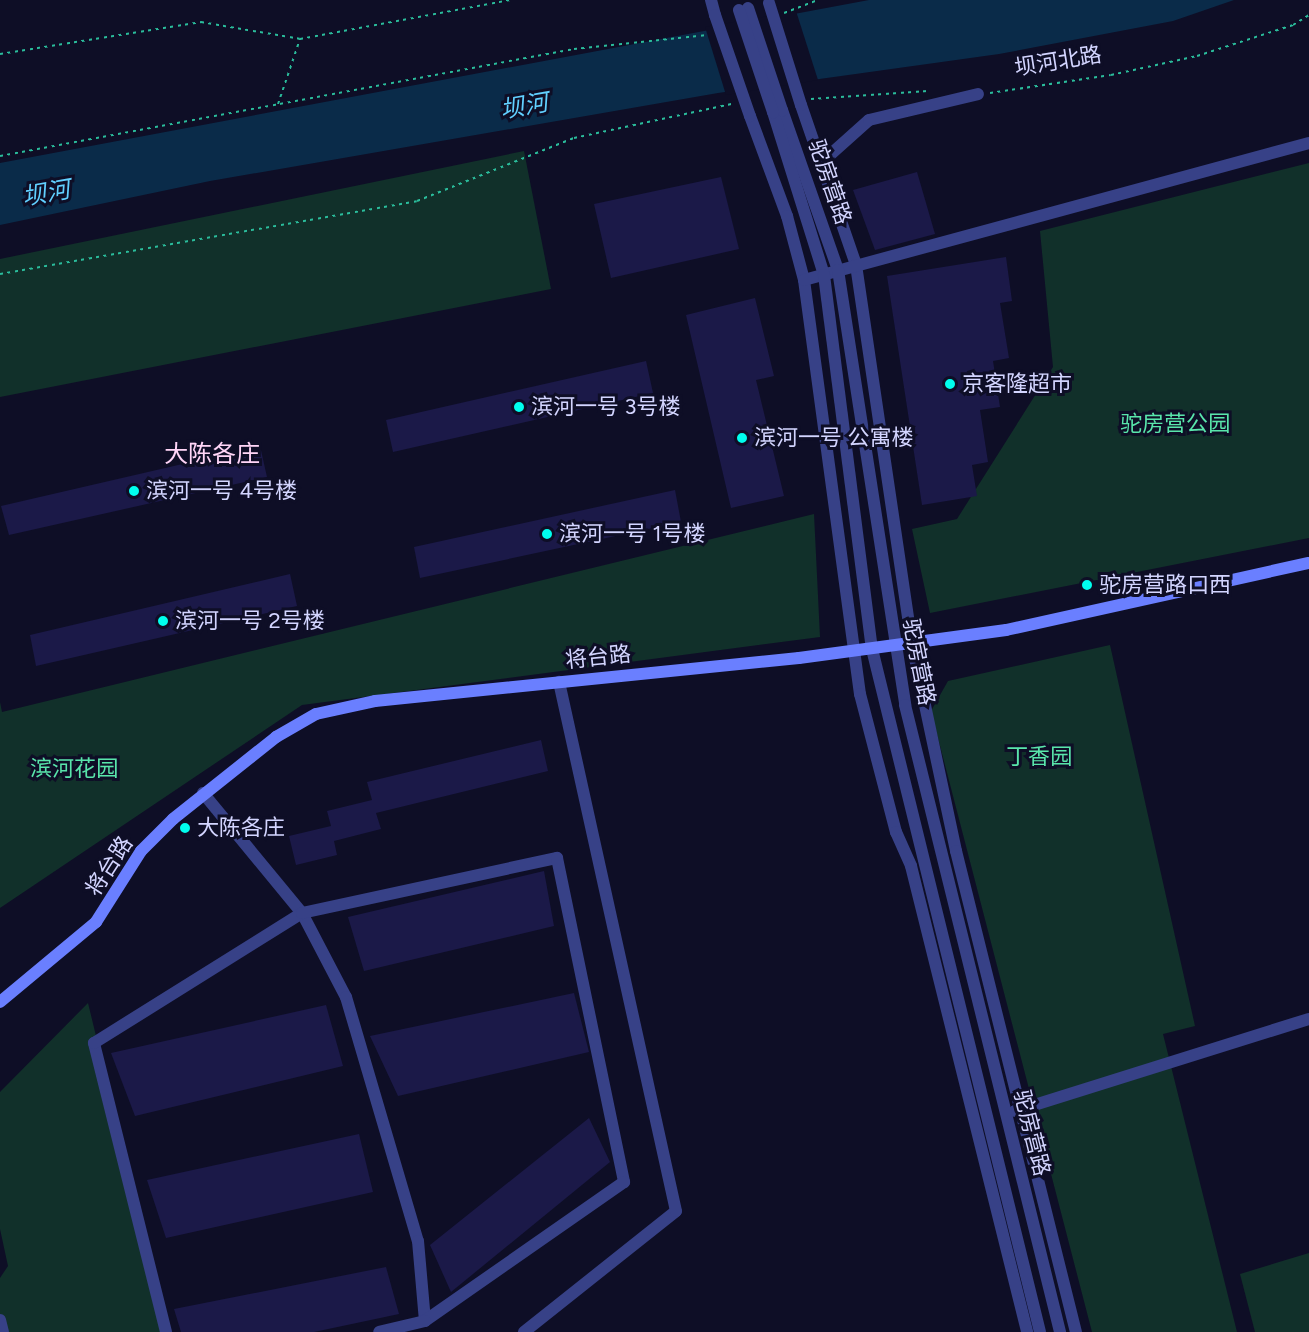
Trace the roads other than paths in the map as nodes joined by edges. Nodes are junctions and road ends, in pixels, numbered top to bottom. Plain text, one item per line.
1 (711, 0) edge
2 (768, 2) edge
3 (742, 5) edge
4 (978, 94) road end
5 (777, 111) junction
6 (1309, 143) edge
7 (822, 162) junction
8 (856, 265) junction
9 (838, 270) junction
10 (824, 275) junction
11 (804, 280) junction
12 (1309, 563) edge
13 (912, 644) junction
14 (893, 646) junction
15 (872, 649) junction
16 (854, 651) junction
17 (559, 682) junction
18 (203, 793) junction
19 (302, 914) junction
20 (0, 1002) edge
21 (1309, 1019) edge
22 (1020, 1109) junction
23 (1006, 1114) junction
24 (0, 1320) edge
25 (426, 1322) junction
26 (3, 1332) edge
27 (166, 1332) edge
28 (379, 1332) edge
29 (524, 1332) edge
30 (1027, 1332) edge
31 (1040, 1332) edge
32 (1060, 1332) edge
33 (1076, 1332) edge

1 - 11 street, bridge
2 - 7 street, bridge
3 - 5 street, 驼房营路, bridge
4 - 7 street
5 - 9 street, 驼房营路
5 - 10 street, 驼房营路
6 - 8 street
7 - 8 street
8 - 9 street
8 - 13 street
9 - 10 street
9 - 14 street, 驼房营路
10 - 11 street
10 - 15 street, 驼房营路
11 - 16 street
12 - 13 main road, 将台路
13 - 14 main road, 将台路
13 - 22 street
14 - 15 main road, 将台路
14 - 23 street, 驼房营路
15 - 16 main road, 将台路
15 - 31 street, 驼房营路
16 - 17 main road, 将台路
16 - 30 street
17 - 18 main road, 将台路
17 - 29 street
18 - 19 street
18 - 20 main road, 将台路
19 - 25 street
19 - 25 street
19 - 27 street
21 - 22 street
22 - 23 street
22 - 33 street
23 - 32 street, 驼房营路
24 - 26 street
25 - 28 street

